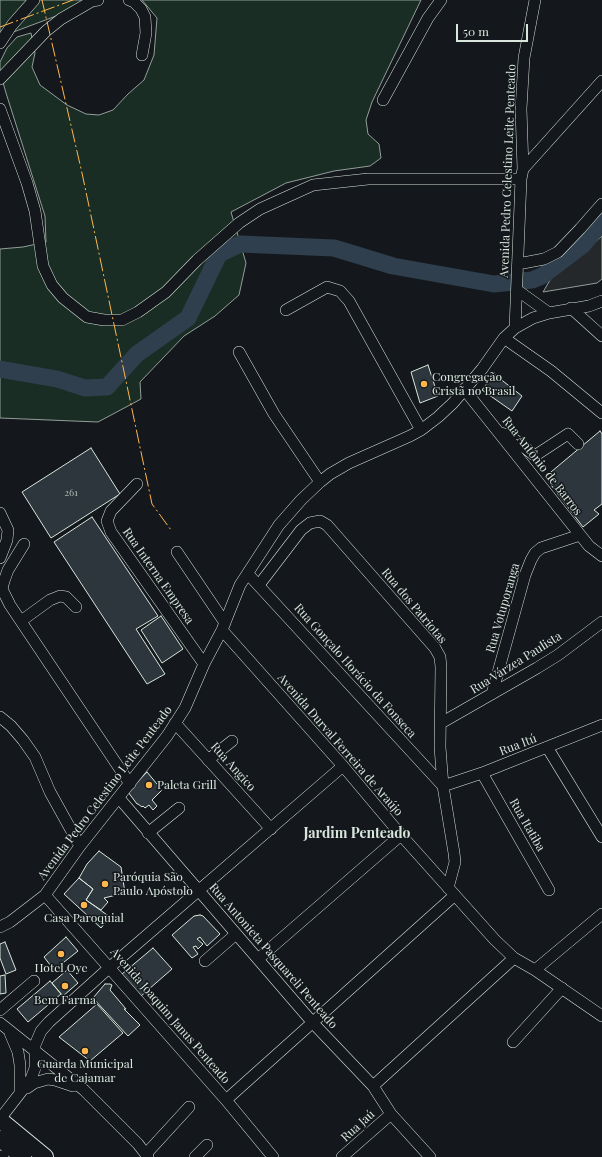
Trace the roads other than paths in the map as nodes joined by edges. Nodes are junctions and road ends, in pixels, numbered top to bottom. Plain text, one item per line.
1 (34, 0) edge
2 (98, 0) edge
3 (129, 0) edge
4 (441, 0) edge
5 (535, 0) edge
6 (0, 43) edge
7 (142, 55) dead end
8 (0, 79) edge
9 (602, 81) edge
10 (382, 100) dead end
11 (0, 109) edge
12 (522, 174) junction
13 (602, 204) edge
14 (518, 268) junction
15 (517, 288) junction
16 (602, 301) edge
17 (571, 308) junction
18 (286, 310) dead end
19 (549, 313) junction
20 (514, 328) junction
21 (602, 336) edge
22 (504, 338) junction
23 (239, 352) dead end
24 (464, 389) junction
25 (602, 413) edge
26 (421, 430) junction
27 (498, 432) junction
28 (578, 444) dead end
29 (320, 482) junction
30 (137, 484) dead end
31 (0, 513) edge
32 (580, 535) junction
33 (24, 544) dead end
34 (177, 552) dead end
35 (602, 556) edge
36 (0, 558) edge
37 (248, 574) junction
38 (259, 585) junction
39 (76, 607) dead end
40 (21, 621) junction
41 (602, 622) edge
42 (224, 626) junction
43 (204, 664) junction
44 (492, 694) junction
45 (0, 717) edge
46 (175, 723) junction
47 (441, 723) junction
48 (602, 725) edge
49 (232, 741) dead end
50 (547, 747) junction
51 (208, 760) junction
52 (343, 766) junction
53 (482, 773) junction
54 (130, 784) junction
55 (443, 786) junction
56 (118, 798) junction
57 (179, 808) dead end
58 (271, 829) junction
59 (148, 833) junction
60 (401, 835) junction
61 (602, 837) edge
62 (80, 846) junction
63 (549, 890) dead end
64 (198, 891) junction
65 (451, 891) junction
66 (45, 894) junction
67 (602, 914) edge
68 (0, 927) edge
69 (236, 934) junction
70 (514, 958) junction
71 (258, 959) junction
72 (205, 961) dead end
73 (110, 967) junction
74 (535, 970) junction
75 (34, 981) dead end
76 (562, 988) junction
77 (0, 1010) edge
78 (602, 1016) edge
79 (0, 1023) edge
80 (313, 1023) junction
81 (9, 1031) junction
82 (513, 1042) dead end
83 (35, 1051) junction
84 (373, 1086) junction
85 (84, 1090) junction
86 (18, 1097) junction
87 (226, 1100) junction
88 (189, 1107) dead end
89 (391, 1114) junction
90 (0, 1120) edge
91 (0, 1139) edge
92 (207, 1145) dead end
93 (0, 1156) edge
94 (147, 1156) edge
95 (269, 1156) edge
96 (3, 1157) edge
97 (23, 1157) edge
98 (45, 1157) edge
99 (195, 1157) edge
100 (342, 1157) edge
101 (430, 1157) edge

1 - 6 street
2 - 8 street
3 - 7 street
4 - 10 street
5 - 12 street, Avenida Pedro Celestino Leite Penteado
9 - 12 street
11 - 12 street
12 - 14 street, Avenida Pedro Celestino Leite Penteado
13 - 14 street
14 - 15 street, Avenida Pedro Celestino Leite Penteado
15 - 19 street
15 - 20 street, Avenida Pedro Celestino Leite Penteado
16 - 17 street
17 - 19 street
17 - 21 street
18 - 26 street
19 - 20 street
20 - 22 street, Avenida Pedro Celestino Leite Penteado
22 - 24 street, Avenida Pedro Celestino Leite Penteado
22 - 25 street
23 - 29 street
24 - 26 street, Avenida Pedro Celestino Leite Penteado
24 - 27 street, Rua Antônio de Barros
26 - 29 street, Avenida Pedro Celestino Leite Penteado
27 - 28 street
27 - 32 street, Rua Antônio de Barros
29 - 37 street, Avenida Pedro Celestino Leite Penteado
30 - 43 street, Rua Interna Empresa
31 - 36 street
32 - 35 street, Rua Antônio de Barros
32 - 44 street, Rua Votuporanga
33 - 40 street
34 - 42 street, Avenida Durval Ferreira de Araújo
37 - 38 street, Rua Gonçalo Horácio da Fonseca
37 - 42 street, Avenida Pedro Celestino Leite Penteado
38 - 47 street, Rua dos Patriotas
38 - 55 street, Rua Gonçalo Horácio da Fonseca
39 - 40 street
40 - 54 street
41 - 44 street, Rua Várzea Paulista
42 - 43 street, Avenida Pedro Celestino Leite Penteado
42 - 52 street, Avenida Durval Ferreira de Araújo
43 - 46 street, Avenida Pedro Celestino Leite Penteado
44 - 47 street, Rua Várzea Paulista
45 - 62 street
46 - 51 street, Rua Angico
46 - 54 street, Avenida Pedro Celestino Leite Penteado
47 - 55 street, Rua dos Patriotas
48 - 50 street, Rua Itú
49 - 51 street
50 - 53 street, Rua Itú
50 - 61 street
51 - 58 street, Rua Angico
52 - 58 street
52 - 60 street, Avenida Durval Ferreira de Araújo
53 - 55 street, Rua Itú
53 - 63 street, Rua Itatiba
54 - 56 street, Avenida Pedro Celestino Leite Penteado
55 - 65 street, Rua dos Patriotas
56 - 59 street, Rua Antonieta Pasquareli Penteado
56 - 62 street, Avenida Pedro Celestino Leite Penteado
57 - 59 street
58 - 64 street
59 - 64 street, Rua Antonieta Pasquareli Penteado
60 - 65 street, Avenida Durval Ferreira de Araújo
60 - 71 street
62 - 66 street, Avenida Pedro Celestino Leite Penteado
64 - 69 street, Rua Antonieta Pasquareli Penteado
64 - 73 street
65 - 70 street, Avenida Durval Ferreira de Araújo
65 - 80 street
66 - 68 street, Avenida Pedro Celestino Leite Penteado
66 - 73 street, Avenida Joaquim Janus Penteado
67 - 74 street
69 - 71 street, Rua Antonieta Pasquareli Penteado
69 - 72 street
70 - 74 street, Avenida Durval Ferreira de Araújo
70 - 84 street
71 - 80 street, Rua Antonieta Pasquareli Penteado
73 - 83 street
73 - 87 street, Avenida Joaquim Janus Penteado
74 - 76 street, Avenida Durval Ferreira de Araújo
75 - 77 street
76 - 78 street, Avenida Durval Ferreira de Araújo
76 - 82 street
79 - 81 street
80 - 84 street, Rua Antonieta Pasquareli Penteado
80 - 87 street
81 - 83 street
81 - 86 street
83 - 85 street
83 - 86 street
84 - 89 street, Rua Antonieta Pasquareli Penteado
85 - 86 street
85 - 94 street
86 - 90 street
87 - 95 street, Avenida Joaquim Janus Penteado
88 - 94 street
89 - 100 street, Rua Jaú
89 - 101 street, Rua Antonieta Pasquareli Penteado
90 - 98 highway
91 - 97 highway
92 - 99 street
93 - 96 street

